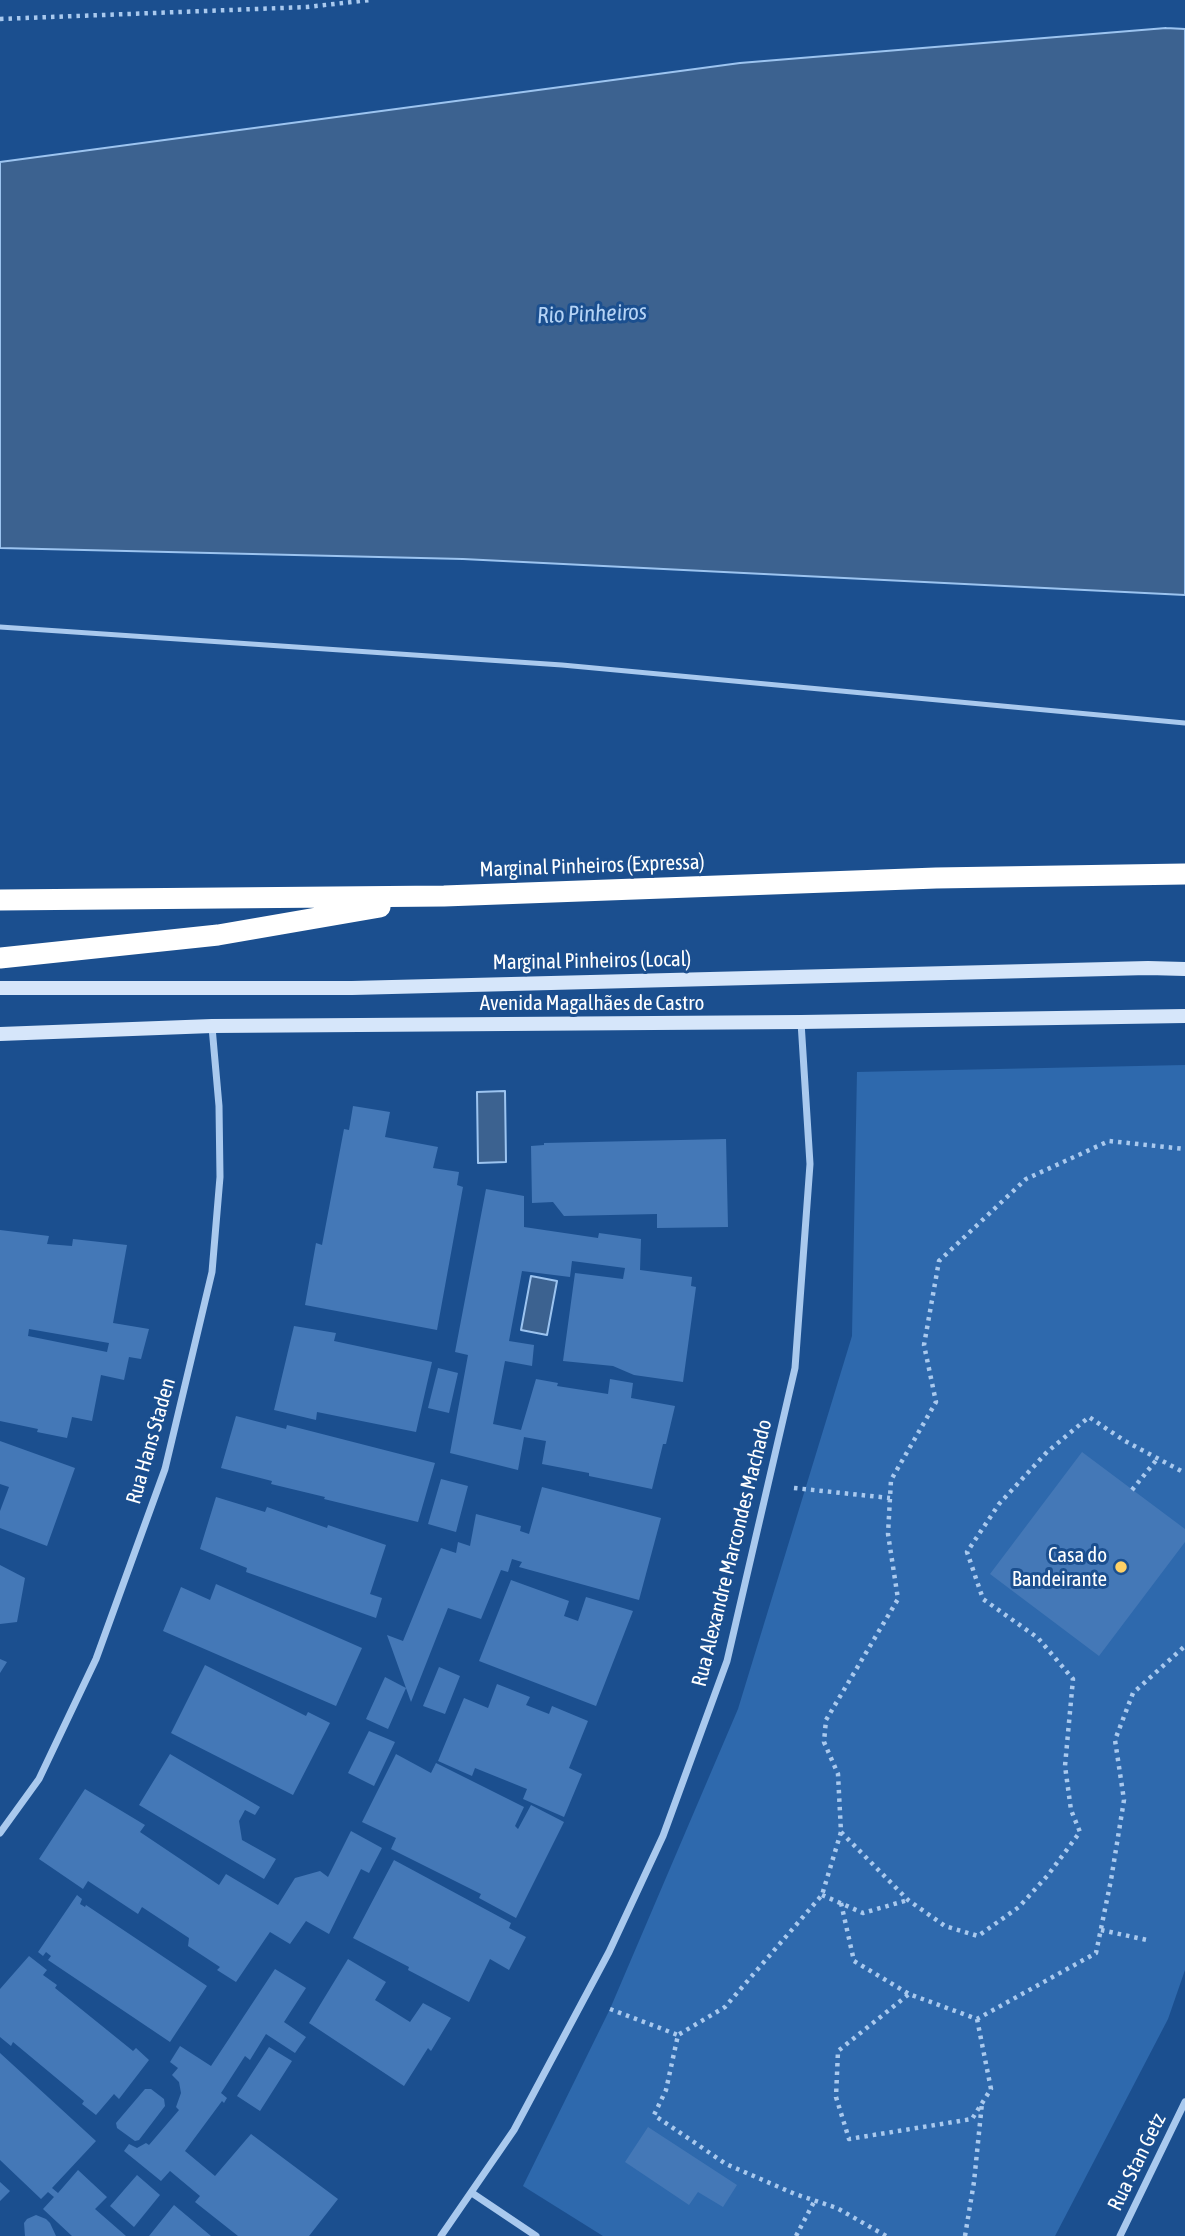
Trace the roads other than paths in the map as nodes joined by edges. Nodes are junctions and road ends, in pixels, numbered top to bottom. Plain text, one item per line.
1 (0, 627) edge
2 (1185, 723) edge
3 (1185, 874) edge
4 (444, 896) junction
5 (0, 900) edge
6 (0, 958) edge
7 (1185, 969) edge
8 (0, 988) edge
9 (1185, 1016) edge
10 (801, 1022) junction
11 (212, 1026) junction
12 (0, 1034) edge
13 (0, 1833) edge
14 (1185, 2102) edge
15 (472, 2193) junction
16 (441, 2236) edge
17 (536, 2236) edge
18 (1120, 2236) edge

1 - 2 lane
3 - 4 highway, Marginal Pinheiros (Expressa)
4 - 5 highway, Marginal Pinheiros (Expressa)
4 - 6 highway
7 - 8 main road, Marginal Pinheiros (Local)
9 - 10 main road, Avenida Magalhães de Castro
10 - 11 main road, Avenida Magalhães de Castro
10 - 15 street, Rua Alexandre Marcondes Machado
11 - 12 main road, Avenida Magalhães de Castro
11 - 13 street, Rua Hans Staden
14 - 18 street, Rua Stan Getz
15 - 16 street, Rua Alexandre Marcondes Machado
15 - 17 street

